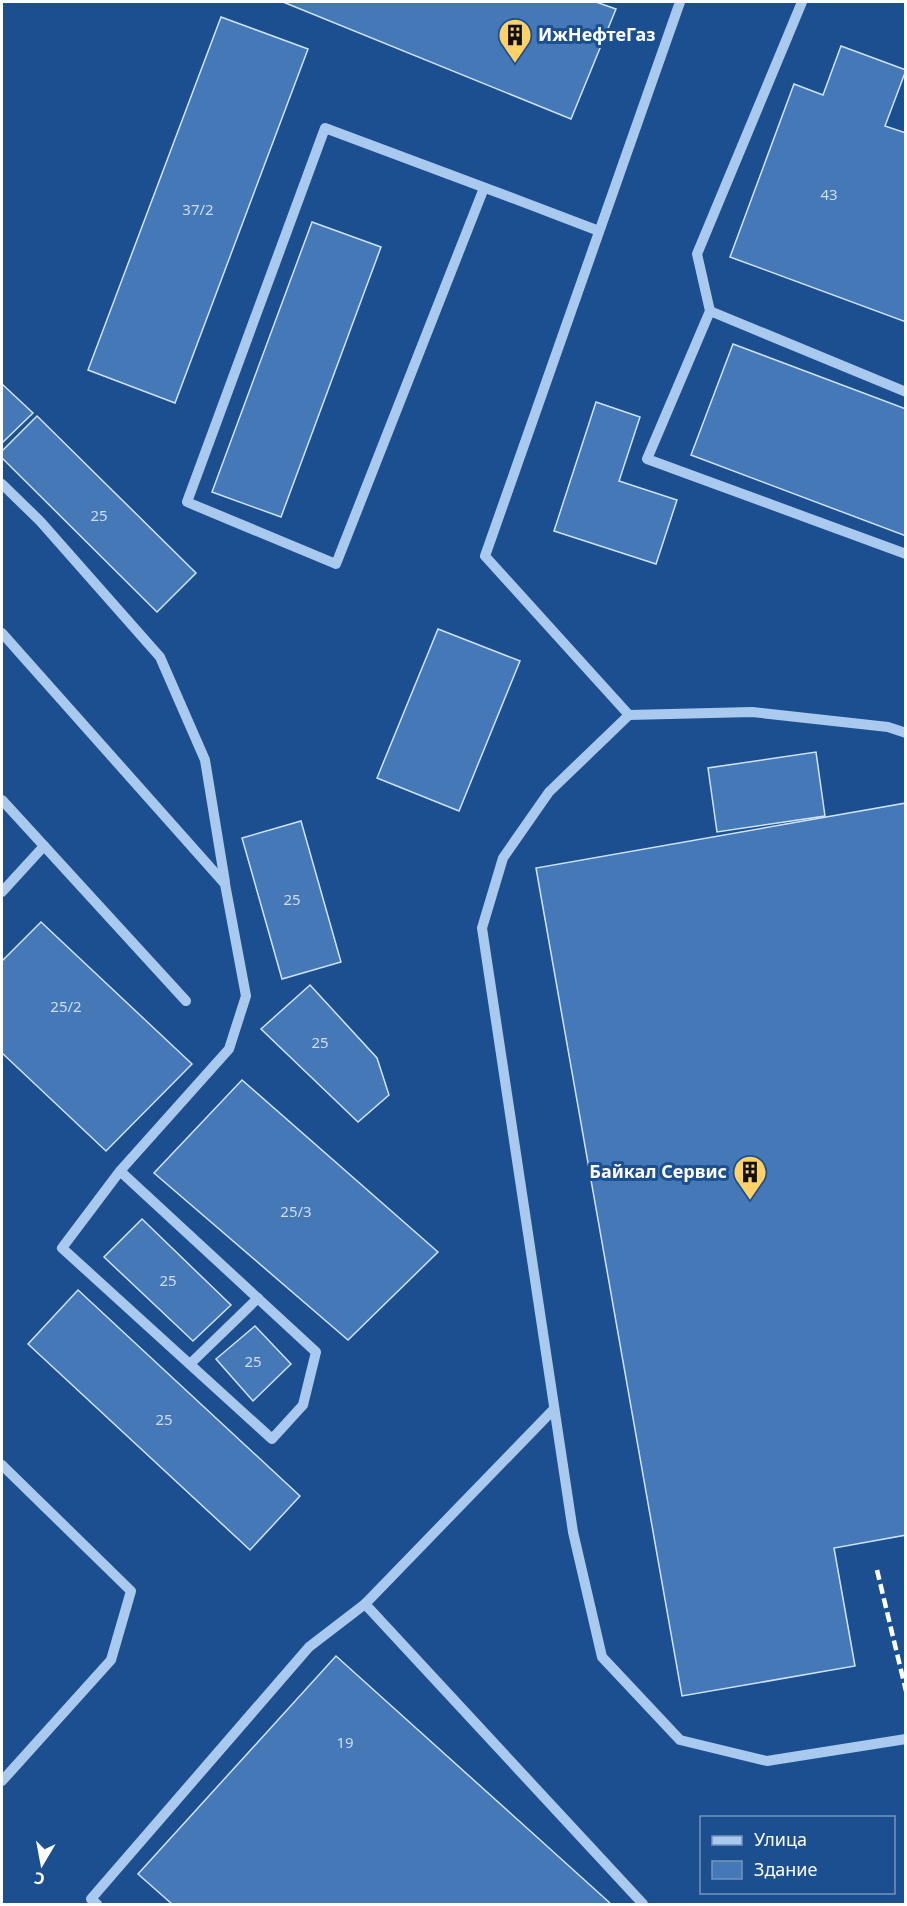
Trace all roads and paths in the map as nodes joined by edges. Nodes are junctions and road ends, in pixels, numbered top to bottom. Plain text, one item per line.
1 (680, 2) edge
2 (802, 2) edge
3 (484, 188) junction
4 (599, 231) junction
5 (710, 311) junction
6 (906, 392) edge
7 (2, 484) edge
8 (906, 554) edge
9 (2, 633) edge
10 (629, 715) junction
11 (906, 733) edge
12 (2, 800) edge
13 (44, 846) junction
14 (225, 884) junction
15 (2, 892) edge
16 (186, 1001) dead end
17 (120, 1171) junction
18 (258, 1298) junction
19 (189, 1364) junction
20 (554, 1409) junction
21 (2, 1465) edge
22 (365, 1604) junction
23 (906, 1739) edge
24 (2, 1781) edge
25 (91, 1903) edge
26 (643, 1905) edge

1 - 4 lane
2 - 5 lane
3 - 3 lane
3 - 4 lane
4 - 10 lane
5 - 6 lane
5 - 8 lane
7 - 14 lane
9 - 14 lane
10 - 11 lane
10 - 20 lane
12 - 13 lane
13 - 15 lane
13 - 16 lane
14 - 17 lane
17 - 18 lane
17 - 19 lane
18 - 19 lane
18 - 19 lane
20 - 22 lane
20 - 23 lane
21 - 24 lane
22 - 25 lane
22 - 26 lane

